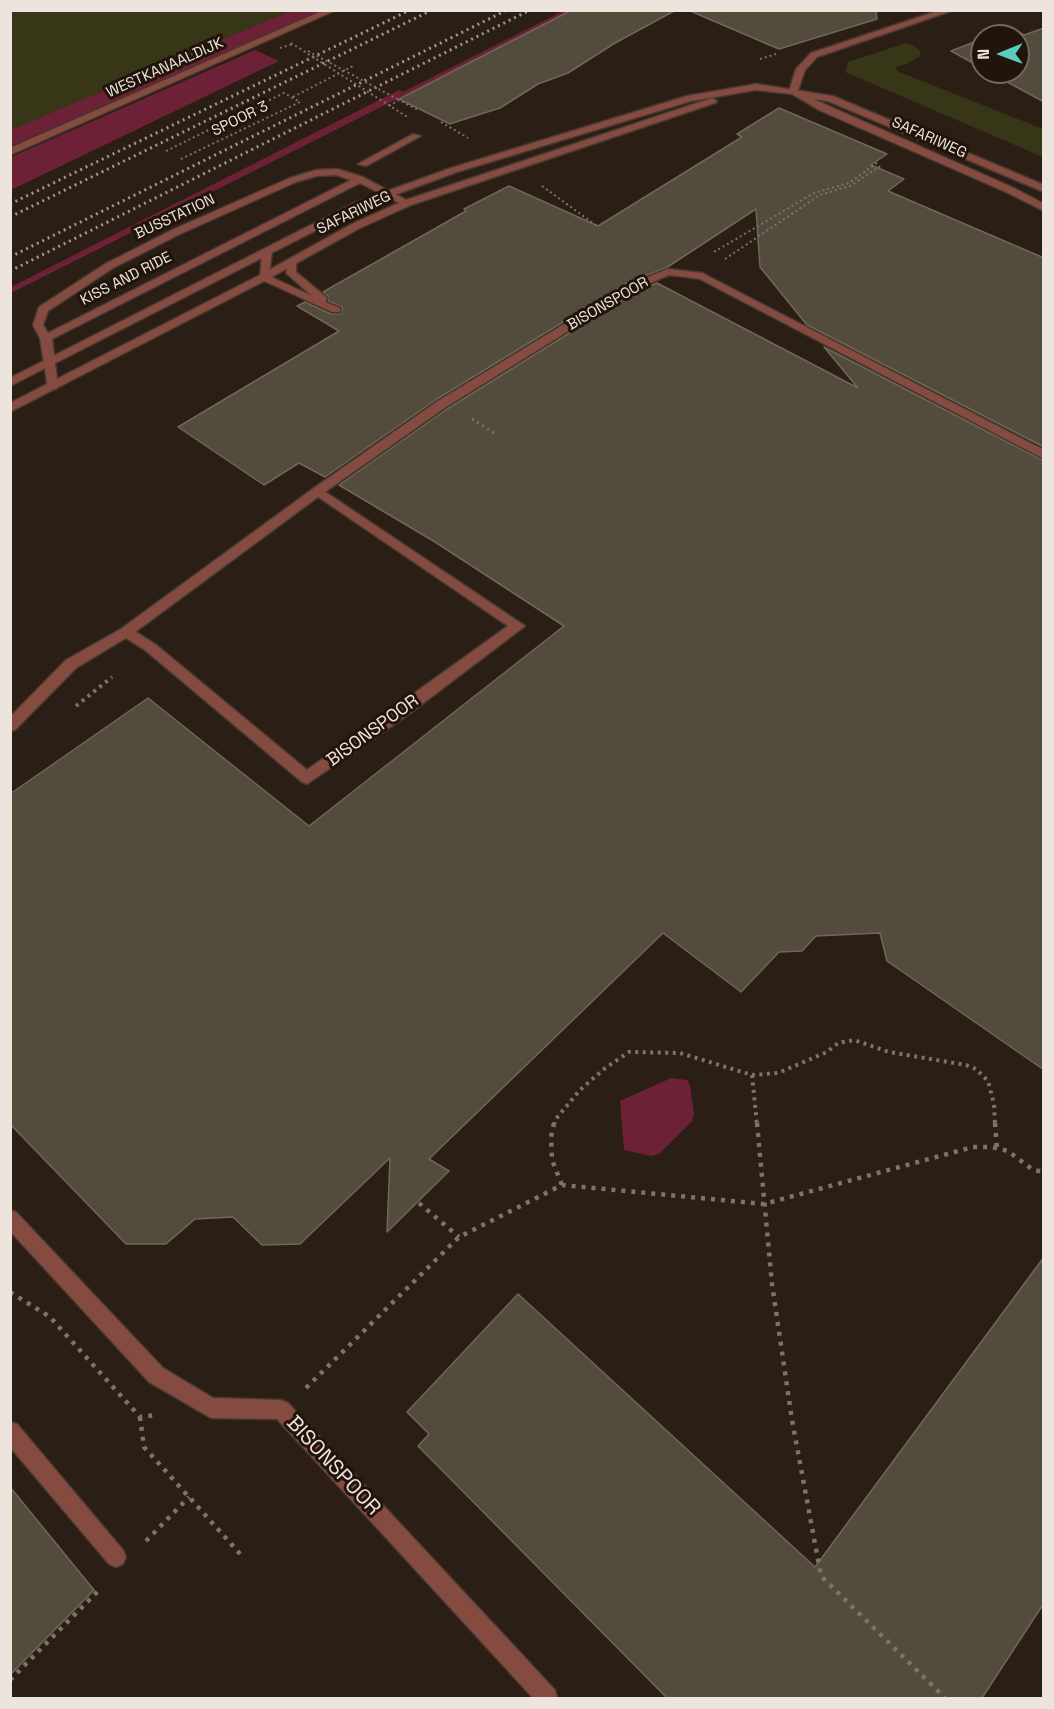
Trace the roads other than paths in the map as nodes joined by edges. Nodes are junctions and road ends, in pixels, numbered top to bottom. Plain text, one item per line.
1 (332, 10) edge
2 (950, 10) edge
3 (730, 92) junction
4 (798, 93) junction
5 (416, 136) dead end
6 (10, 152) edge
7 (363, 164) dead end
8 (360, 179) junction
9 (1044, 189) edge
10 (388, 194) junction
11 (407, 203) junction
12 (1044, 207) edge
13 (267, 251) junction
14 (292, 262) junction
15 (264, 277) junction
16 (46, 338) junction
17 (48, 364) junction
18 (10, 383) edge
19 (52, 387) junction
20 (10, 408) edge
21 (1044, 455) edge
22 (318, 490) junction
23 (126, 632) junction
24 (10, 726) edge
25 (10, 1218) edge
26 (10, 1431) edge
27 (116, 1557) dead end
28 (548, 1698) edge

1 - 6 street, WESTKANAALDIJK
2 - 4 street
3 - 4 street, SAFARIWEG
3 - 10 street, SAFARIWEG
3 - 11 street, SAFARIWEG
4 - 9 street, SAFARIWEG
4 - 12 street, SAFARIWEG
5 - 7 street
8 - 10 street
8 - 16 street, KISS AND RIDE
8 - 16 street, BUSSTATION
10 - 11 street
10 - 13 street, SAFARIWEG
11 - 14 street, SAFARIWEG
13 - 15 street
13 - 17 street, SAFARIWEG
14 - 15 street, SAFARIWEG
14 - 15 street
15 - 19 street, SAFARIWEG
16 - 17 street
17 - 18 street, SAFARIWEG
17 - 19 street
19 - 20 street, SAFARIWEG
21 - 22 street, BISONSPOOR
22 - 23 street, BISONSPOOR
22 - 23 street, BISONSPOOR
23 - 24 street, BISONSPOOR
25 - 28 street, BISONSPOOR
26 - 27 street

